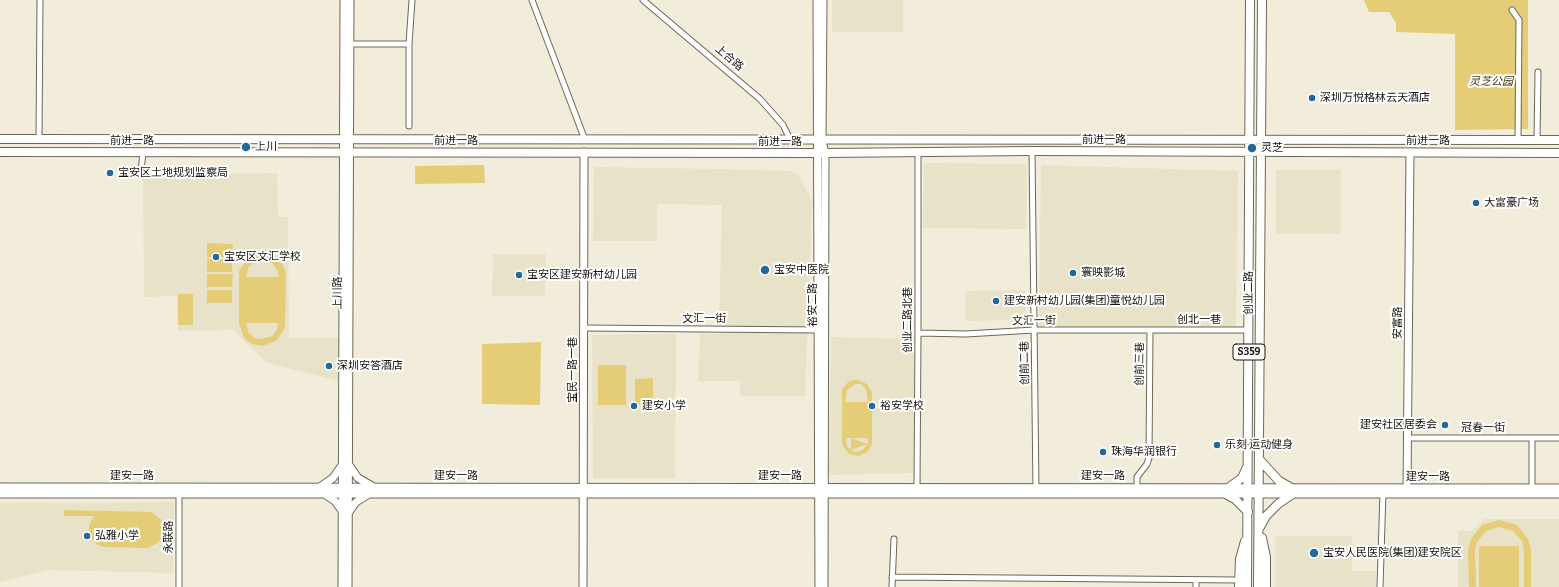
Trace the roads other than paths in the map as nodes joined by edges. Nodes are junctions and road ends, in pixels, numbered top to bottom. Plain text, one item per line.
1 (40, 0) edge
2 (344, 0) edge
3 (350, 0) edge
4 (412, 0) edge
5 (532, 0) edge
6 (643, 0) edge
7 (817, 0) edge
8 (823, 0) edge
9 (1250, 0) edge
10 (1262, 0) edge
11 (1512, 10) dead end
12 (347, 44) junction
13 (409, 44) junction
14 (1538, 72) dead end
15 (410, 126) dead end
16 (0, 139) edge
17 (39, 139) junction
18 (347, 140) junction
19 (586, 140) junction
20 (1249, 140) junction
21 (1261, 140) junction
22 (1518, 140) junction
23 (1537, 140) junction
24 (1559, 140) edge
25 (791, 141) junction
26 (820, 141) junction
27 (906, 141) junction
28 (1355, 141) junction
29 (1032, 151) junction
30 (0, 152) edge
31 (144, 152) junction
32 (346, 152) junction
33 (584, 152) junction
34 (906, 152) junction
35 (918, 152) junction
36 (1249, 152) junction
37 (1261, 152) junction
38 (1354, 152) junction
39 (1410, 152) junction
40 (821, 153) junction
41 (1559, 153) edge
42 (141, 171) dead end
43 (584, 328) junction
44 (821, 330) junction
45 (1034, 330) junction
46 (1150, 330) junction
47 (1249, 330) junction
48 (918, 333) junction
49 (1408, 438) junction
50 (1532, 438) junction
51 (1559, 438) edge
52 (1260, 459) junction
53 (346, 463) junction
54 (1248, 465) junction
55 (0, 487) edge
56 (376, 487) junction
57 (1137, 487) junction
58 (917, 488) junction
59 (1532, 488) junction
60 (1559, 488) edge
61 (179, 490) junction
62 (1226, 490) junction
63 (1248, 490) junction
64 (1259, 490) junction
65 (1292, 490) junction
66 (1383, 490) junction
67 (321, 491) junction
68 (346, 491) junction
69 (584, 491) junction
70 (821, 491) junction
71 (1036, 491) junction
72 (1407, 491) junction
73 (0, 494) edge
74 (370, 494) junction
75 (1559, 494) edge
76 (1248, 512) junction
77 (346, 513) junction
78 (1248, 528) junction
79 (1259, 528) junction
80 (894, 539) dead end
81 (892, 577) junction
82 (1196, 580) junction
83 (1239, 584) edge
84 (179, 587) edge
85 (342, 587) edge
86 (348, 587) edge
87 (583, 587) edge
88 (819, 587) edge
89 (824, 587) edge
90 (892, 587) edge
91 (1196, 587) edge
92 (1247, 587) edge
93 (1258, 587) edge
94 (1266, 587) edge
95 (1380, 587) edge

1 - 17 street
2 - 12 main road, 上川路
3 - 12 main road, 上川路
4 - 13 street
5 - 19 street
6 - 25 street, 上合路
7 - 26 main road, 裕安二路
8 - 26 main road, 裕安二路
9 - 20 main road, 创业二路 / S359
10 - 21 main road, 创业二路 / S359
11 - 22 street
12 - 13 street
12 - 18 main road, 上川路
13 - 15 street
14 - 23 street
16 - 17 main road, 前进一路
17 - 18 main road, 前进一路
18 - 19 main road, 前进一路
18 - 32 main road, 上川路
19 - 25 main road, 前进一路
20 - 21 main road, 前进一路
20 - 27 main road, 前进一路
20 - 36 main road, 创业二路 / S359
21 - 28 main road, 前进一路
21 - 37 main road, 创业二路 / S359
22 - 23 main road, 前进一路
22 - 28 main road, 前进一路
23 - 24 main road, 前进一路
25 - 26 main road, 前进一路
26 - 27 main road, 前进一路
26 - 40 main road, 裕安二路
27 - 34 main road
28 - 38 main road
29 - 35 main road, 前进一路
29 - 36 main road, 前进一路
29 - 45 street, 创前二巷
30 - 31 main road, 前进一路
31 - 32 main road, 前进一路
31 - 42 street
32 - 33 main road, 前进一路
32 - 53 main road, 上川路
33 - 40 main road, 前进一路
33 - 43 main road, 宝民一路一巷
34 - 35 main road, 前进一路
34 - 40 main road, 前进一路
35 - 48 street, 创业二路北巷
36 - 37 main road, 前进一路
36 - 47 main road, 创业二路 / S359
37 - 38 main road, 前进一路
37 - 52 main road, 创业二路 / S359
38 - 39 main road, 前进一路
39 - 41 main road, 前进一路
39 - 49 main road, 安富路
40 - 44 main road, 裕安二路
43 - 44 street, 文汇一街
43 - 69 main road, 宝民一路一巷
44 - 70 main road, 裕安二路
45 - 46 street, 文汇一街
45 - 48 street, 文汇一街
45 - 71 street, 创前二巷
46 - 47 street, 创北一巷
46 - 57 street, 创前三巷
47 - 54 main road, 创业二路 / S359
48 - 58 street, 创业二路北巷
49 - 50 street, 冠春一街
49 - 72 main road, 安富路
50 - 51 street, 冠春一街
50 - 59 street
52 - 64 main road, 创业二路 / S359
52 - 65 main road
53 - 56 main road
53 - 67 main road
53 - 68 main road, 上川路
54 - 62 main road
54 - 63 main road, 创业二路 / S359
55 - 61 main road, 建安一路
56 - 68 main road, 建安一路
56 - 69 main road, 建安一路
57 - 62 main road, 建安一路
57 - 71 main road, 建安一路
58 - 70 main road, 建安一路
58 - 71 main road, 建安一路
59 - 60 main road, 建安一路
59 - 72 main road, 建安一路
61 - 67 main road, 建安一路
61 - 73 main road, 建安一路
61 - 84 street, 永联路
62 - 63 main road, 建安一路
62 - 71 main road, 建安一路
62 - 76 main road
63 - 64 main road, 建安一路
63 - 76 main road, 创业二路 / S359
64 - 65 main road, 建安一路
64 - 79 main road, 创业二路 / S359
65 - 66 main road, 建安一路
65 - 79 main road
66 - 72 main road, 建安一路
66 - 95 street
67 - 68 main road, 建安一路
67 - 77 main road
68 - 74 main road, 建安一路
68 - 77 main road, 上川路
69 - 70 main road, 建安一路
69 - 74 main road, 建安一路
69 - 87 main road, 宝民一路一巷
70 - 71 main road, 建安一路
70 - 88 main road, 裕安二路
70 - 89 main road, 裕安二路
72 - 75 main road, 建安一路
74 - 77 main road
76 - 78 main road, 创业二路 / S359
77 - 85 main road, 上川路
77 - 86 main road, 上川路
78 - 83 main road
78 - 92 main road, 创业二路 / S359
79 - 93 main road, 创业二路 / S359
79 - 94 main road
80 - 81 street
81 - 82 street
81 - 90 street
82 - 83 street
82 - 91 street

